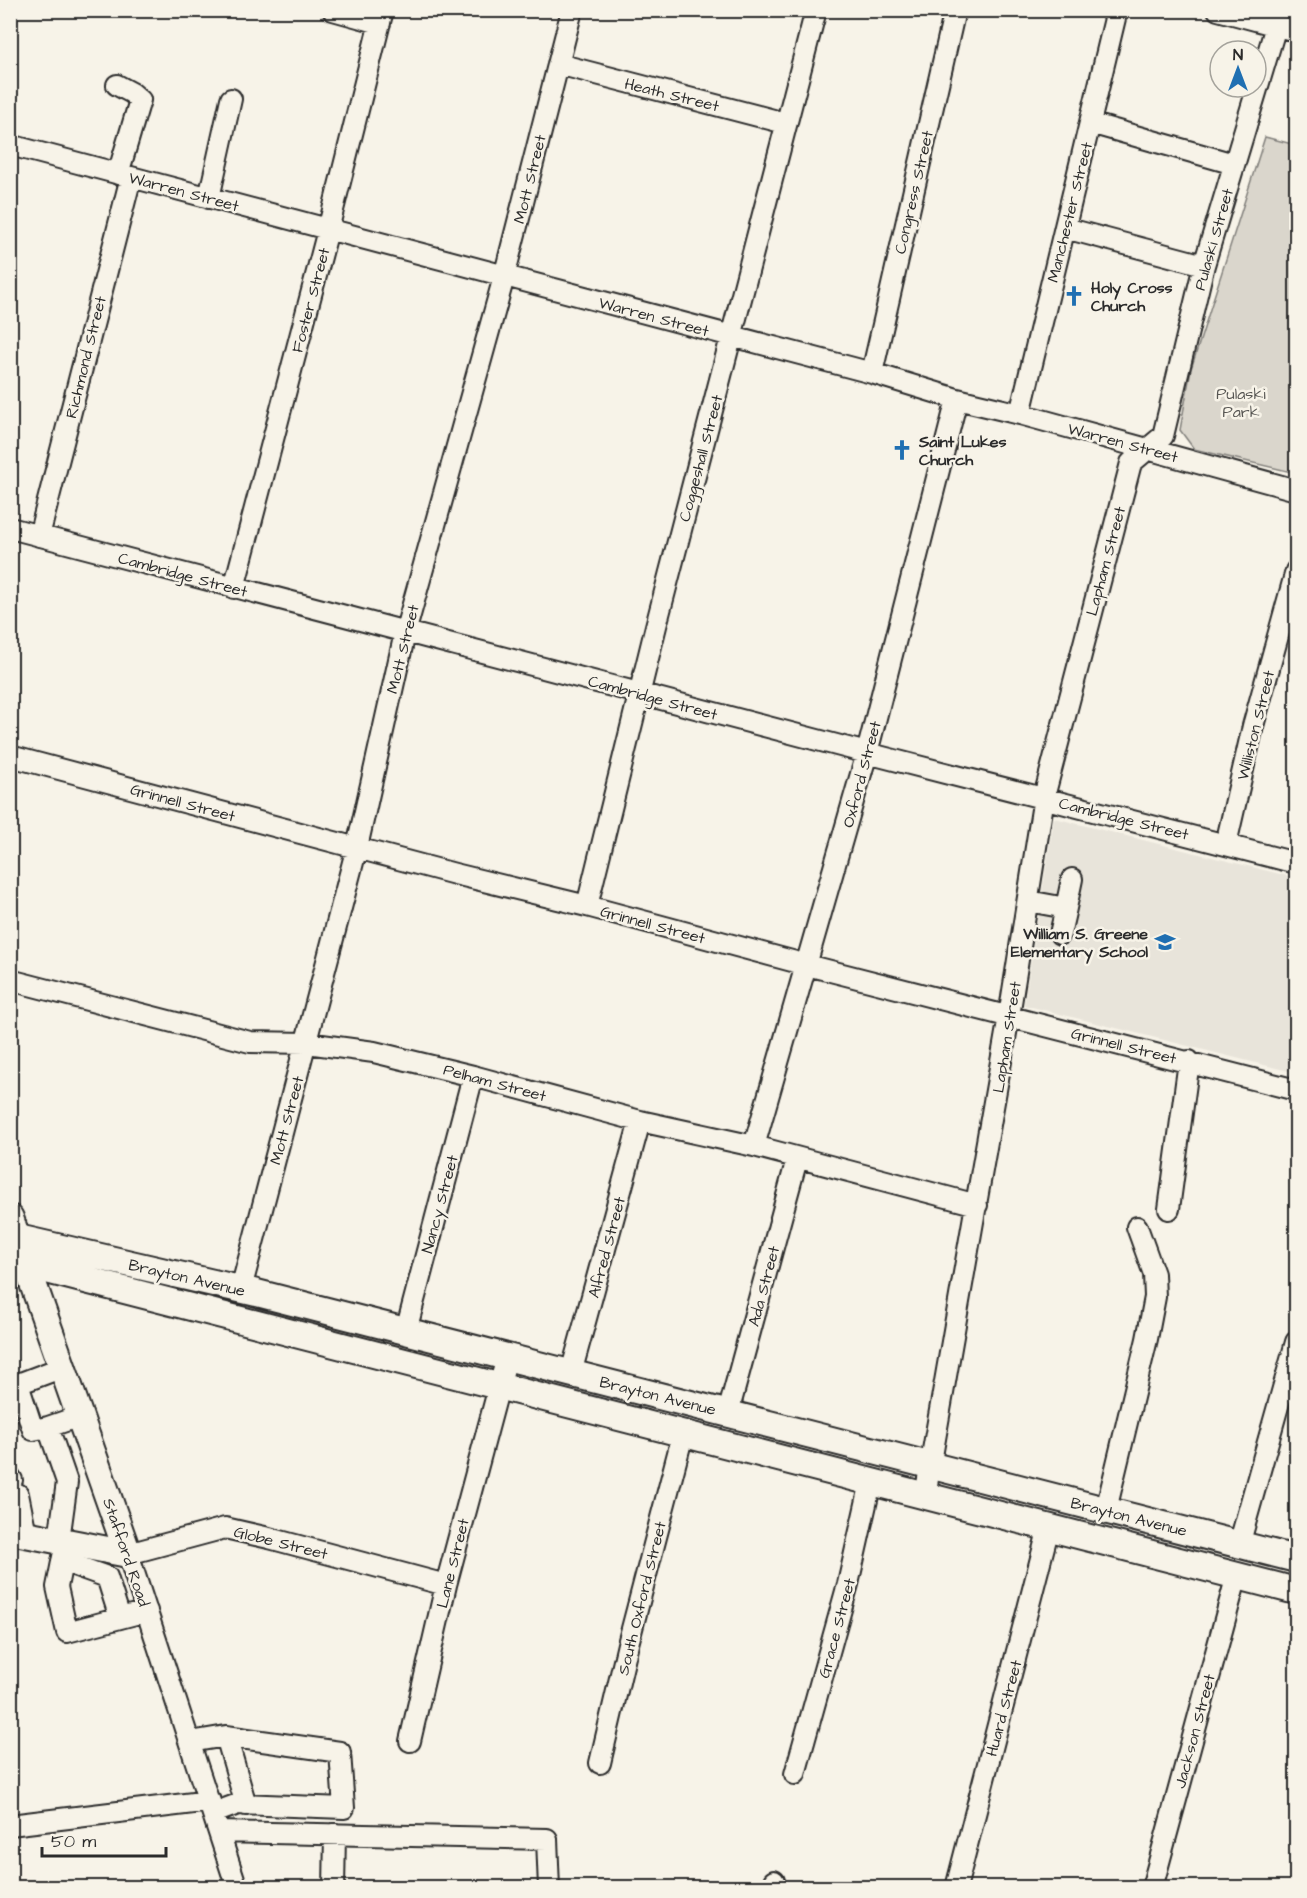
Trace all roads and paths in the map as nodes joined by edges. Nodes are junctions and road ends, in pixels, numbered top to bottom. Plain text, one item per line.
1 (333, 10) edge
2 (572, 10) edge
3 (816, 10) edge
4 (955, 10) edge
5 (1117, 10) edge
6 (1218, 10) edge
7 (382, 17) edge
8 (1265, 19) edge
9 (1296, 31) edge
10 (558, 64) junction
11 (117, 85) dead end
12 (231, 99) dead end
13 (785, 123) junction
14 (1090, 123) junction
15 (10, 145) edge
16 (1234, 164) junction
17 (125, 176) junction
18 (209, 198) junction
19 (1065, 228) junction
20 (328, 230) junction
21 (1204, 265) junction
22 (504, 277) junction
23 (732, 336) junction
24 (872, 373) junction
25 (957, 399) junction
26 (1020, 414) junction
27 (1148, 449) junction
28 (1296, 490) edge
29 (10, 528) edge
30 (39, 536) junction
31 (1296, 571) edge
32 (234, 588) junction
33 (405, 633) junction
34 (639, 693) junction
35 (867, 753) junction
36 (10, 756) edge
37 (1044, 797) junction
38 (1226, 844) junction
39 (357, 847) junction
40 (1296, 863) edge
41 (1072, 879) dead end
42 (1028, 901) junction
43 (587, 906) junction
44 (1066, 908) junction
45 (1060, 934) dead end
46 (807, 965) junction
47 (10, 980) edge
48 (1009, 1016) junction
49 (307, 1043) junction
50 (1189, 1061) junction
51 (473, 1076) junction
52 (1296, 1090) edge
53 (640, 1121) junction
54 (754, 1146) junction
55 (797, 1159) junction
56 (977, 1205) junction
57 (1169, 1209) dead end
58 (1137, 1227) dead end
59 (14, 1228) edge
60 (19, 1267) edge
61 (241, 1289) junction
62 (406, 1331) junction
63 (1296, 1342) edge
64 (507, 1357) junction
65 (63, 1367) junction
66 (572, 1373) junction
67 (14, 1386) edge
68 (500, 1386) junction
69 (728, 1413) junction
70 (80, 1416) junction
71 (48, 1427) junction
72 (683, 1434) junction
73 (931, 1466) junction
74 (871, 1482) junction
75 (13, 1484) edge
76 (925, 1496) junction
77 (1106, 1510) junction
78 (1049, 1527) junction
79 (18, 1532) edge
80 (1239, 1545) junction
81 (63, 1548) junction
82 (128, 1554) junction
83 (1296, 1559) edge
84 (1237, 1575) junction
85 (446, 1586) junction
86 (1296, 1591) edge
87 (147, 1611) junction
88 (120, 1618) junction
89 (226, 1736) junction
90 (410, 1741) dead end
91 (190, 1742) junction
92 (600, 1763) dead end
93 (795, 1774) dead end
94 (246, 1805) junction
95 (214, 1816) junction
96 (10, 1825) edge
97 (335, 1834) junction
98 (237, 1887) edge
99 (334, 1887) edge
100 (549, 1887) edge
101 (956, 1887) edge
102 (1152, 1887) edge

1 - 7 street
2 - 10 street, Mott Street
3 - 13 street, Coggeshall Street
4 - 24 street, Congress Street
5 - 14 street, Manchester Street
6 - 8 street
7 - 20 street, Foster Street
8 - 9 street
8 - 16 street, Pulaski Street
10 - 13 street, Heath Street
10 - 22 street, Mott Street
11 - 17 street, Richmond Street
12 - 18 street
13 - 23 street, Coggeshall Street
14 - 16 street
14 - 19 street, Manchester Street
15 - 17 street, Warren Street
16 - 21 street, Pulaski Street
17 - 18 street, Warren Street
17 - 30 street, Richmond Street
18 - 20 street, Warren Street
19 - 21 street
19 - 26 street, Manchester Street
20 - 22 street, Warren Street
20 - 32 street, Foster Street
21 - 27 street, Pulaski Street
22 - 23 street, Warren Street
22 - 33 street, Mott Street
23 - 24 street, Warren Street
23 - 34 street, Coggeshall Street
24 - 25 street, Warren Street
25 - 26 street, Warren Street
25 - 35 street, Oxford Street
26 - 27 street, Warren Street
27 - 28 street, Warren Street
27 - 37 street, Lapham Street
29 - 30 street, Cambridge Street
30 - 32 street, Cambridge Street
31 - 38 street, Williston Street
32 - 33 street, Cambridge Street
33 - 34 street, Cambridge Street
33 - 39 street, Mott Street
34 - 35 street, Cambridge Street
34 - 43 street, Coggeshall Street
35 - 37 street, Cambridge Street
35 - 46 street, Oxford Street
36 - 39 street, Grinnell Street
37 - 38 street, Cambridge Street
37 - 42 street, Lapham Street
38 - 40 street, Cambridge Street
39 - 43 street, Grinnell Street
39 - 49 street, Mott Street
41 - 44 street
42 - 44 street
42 - 48 street, Lapham Street
43 - 46 street, Grinnell Street
44 - 45 street
46 - 48 street, Grinnell Street
46 - 54 street, Oxford Street
47 - 49 street, Pelham Street
48 - 50 street, Grinnell Street
48 - 56 street, Lapham Street
49 - 51 street, Pelham Street
49 - 61 street, Mott Street
50 - 52 street, Grinnell Street
50 - 57 street
51 - 53 street, Pelham Street
51 - 62 street, Nancy Street
53 - 54 street, Pelham Street
53 - 66 street, Alfred Street
54 - 55 street, Pelham Street
55 - 56 street, Pelham Street
55 - 69 street, Ada Street
56 - 73 street, Lapham Street
58 - 77 street
59 - 60 main road, Stafford Road
59 - 61 main road, Brayton Avenue
60 - 65 main road, Stafford Road
60 - 68 main road, Brayton Avenue
61 - 62 main road, Brayton Avenue
62 - 64 main road, Brayton Avenue
63 - 80 street
64 - 66 main road, Brayton Avenue
64 - 68 street, Lane Street
65 - 67 street
65 - 70 main road, Stafford Road
66 - 69 main road, Brayton Avenue
67 - 71 street
68 - 72 main road, Brayton Avenue
68 - 85 street, Lane Street
69 - 73 main road, Brayton Avenue
70 - 71 street
70 - 82 main road, Stafford Road
71 - 81 street
72 - 74 main road, Brayton Avenue
72 - 92 street, South Oxford Street
73 - 76 street, Lapham Street
73 - 77 main road, Brayton Avenue
74 - 76 main road, Brayton Avenue
74 - 93 street, Grace Street
75 - 79 street
76 - 78 main road, Brayton Avenue
77 - 80 main road, Brayton Avenue
78 - 84 main road, Brayton Avenue
78 - 101 street, Huard Street
79 - 81 main road, Globe Street
80 - 83 main road, Brayton Avenue
81 - 82 main road, Globe Street
81 - 88 street
81 - 88 street
82 - 85 street, Globe Street
82 - 87 street, Stafford Road
84 - 86 main road, Brayton Avenue
84 - 102 street, Jackson Street
85 - 90 street, Lane Street
87 - 88 street
87 - 91 street, Stafford Road
89 - 91 street
89 - 94 street
89 - 94 street
91 - 95 street, Stafford Road
94 - 95 street
95 - 96 street
95 - 97 street
95 - 98 street, Stafford Road
97 - 99 street
97 - 100 street

